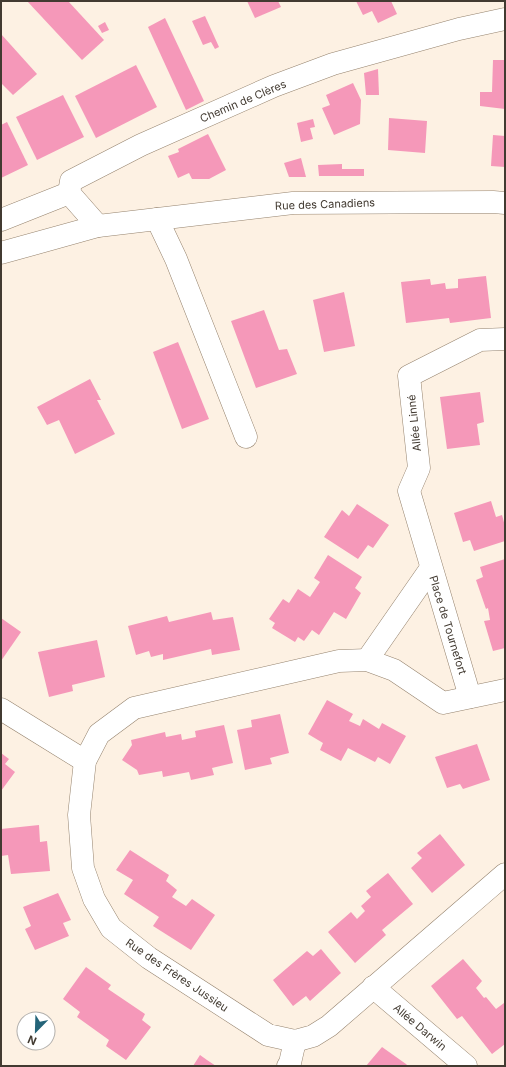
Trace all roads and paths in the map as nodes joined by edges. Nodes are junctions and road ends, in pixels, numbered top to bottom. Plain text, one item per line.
1 (505, 19) edge
2 (69, 193) junction
3 (505, 203) edge
4 (157, 219) junction
5 (1, 220) edge
6 (98, 226) junction
7 (1, 253) edge
8 (505, 339) edge
9 (246, 437) dead end
10 (432, 568) junction
11 (368, 660) junction
12 (505, 690) edge
13 (470, 697) junction
14 (1, 709) edge
15 (85, 761) junction
16 (505, 874) edge
17 (373, 987) junction
18 (295, 1041) junction
19 (288, 1066) edge
20 (466, 1066) edge

1 - 2 street, Chemin de Clères
2 - 5 street
2 - 6 street
3 - 4 street, Rue des Canadiens
4 - 6 street, Rue des Canadiens
4 - 9 street
6 - 7 street, Rue des Canadiens
8 - 10 street, Allée Linné
10 - 11 street, Place de Tournefort
10 - 13 street, Place de Tournefort
11 - 13 street, Rue des Frères Jussieu
11 - 15 street, Rue des Frères Jussieu
12 - 13 street, Rue des Frères Jussieu
14 - 15 street
15 - 18 street, Rue des Frères Jussieu
16 - 17 street, Rue des Frères Jussieu
17 - 18 street, Rue des Frères Jussieu
17 - 20 street, Allée Darwin
18 - 19 street

